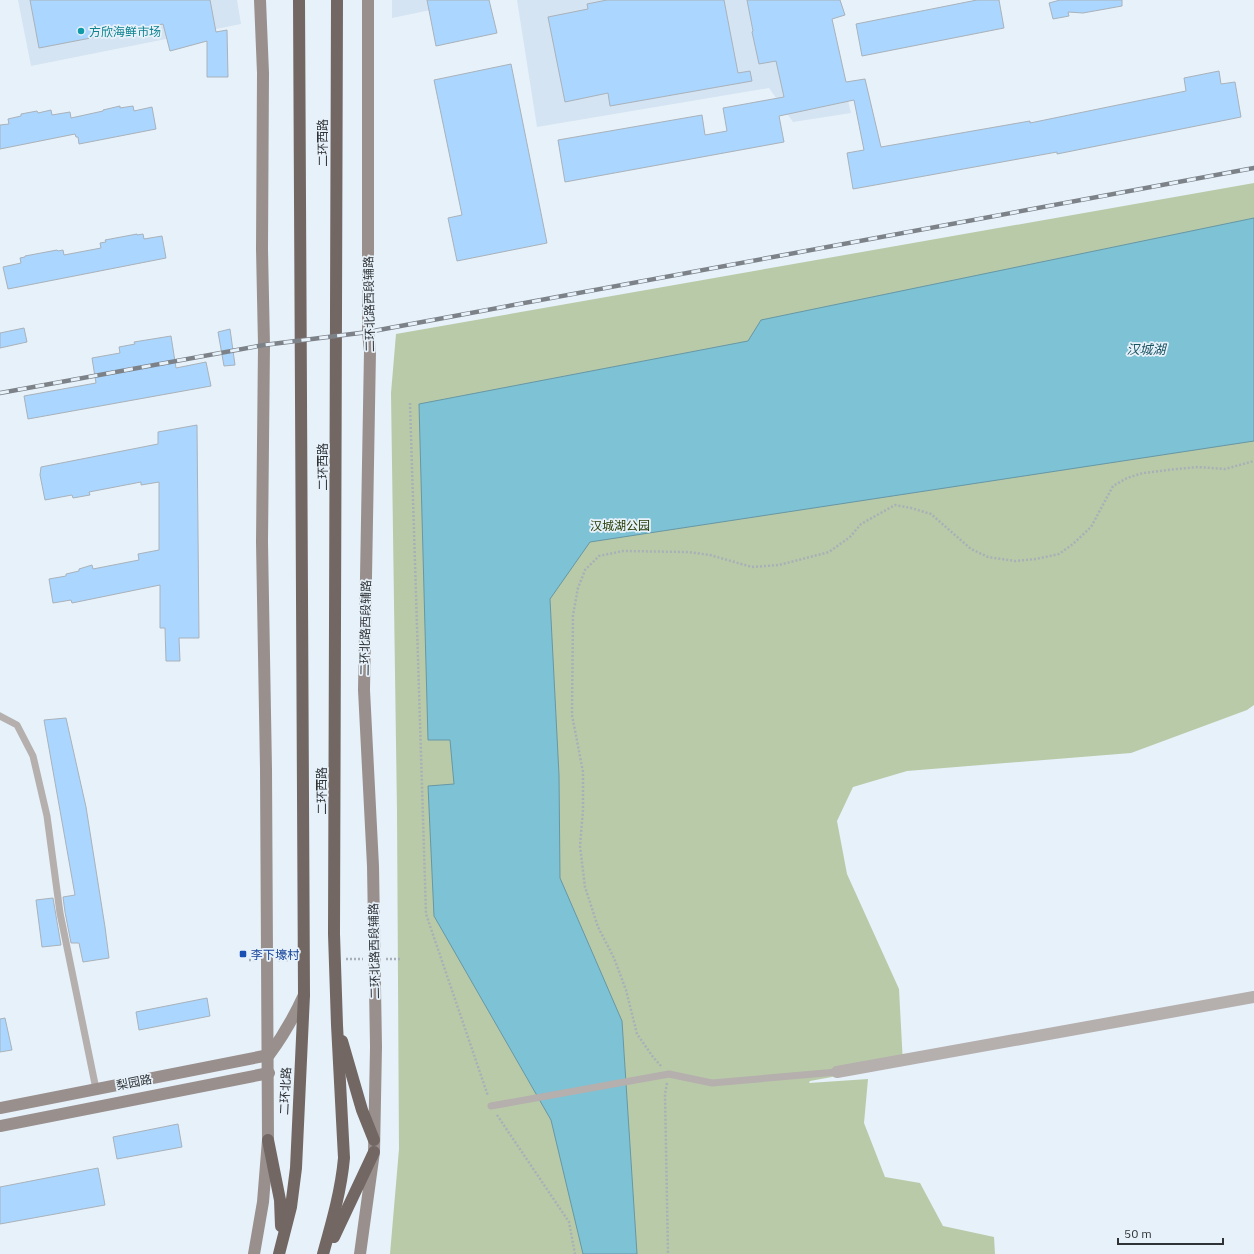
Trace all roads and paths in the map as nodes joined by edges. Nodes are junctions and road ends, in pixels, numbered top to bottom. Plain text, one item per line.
1 (260, 0) edge
2 (299, 0) edge
3 (337, 0) edge
4 (368, 0) edge
5 (410, 403) dead end
6 (1254, 461) edge
7 (0, 716) edge
8 (304, 927) joint
9 (304, 995) junction
10 (1254, 997) edge
11 (337, 1025) junction
12 (269, 1055) junction
13 (837, 1072) joint
14 (268, 1073) junction
15 (669, 1074) junction
16 (96, 1090) junction
17 (491, 1106) junction
18 (0, 1108) edge
19 (0, 1126) edge
20 (268, 1140) junction
21 (374, 1146) junction
22 (280, 1249) edge
23 (254, 1254) edge
24 (324, 1254) edge
25 (360, 1254) edge
26 (575, 1254) edge
27 (668, 1254) edge

1 - 12 main road
2 - 8 highway, 二环西路
3 - 11 highway, 二环西路
4 - 21 main road, 二环北路西段辅路
5 - 17 path
6 - 15 path
7 - 16 lane
8 - 9 highway, 二环北路
9 - 12 main road
9 - 22 highway, 二环北路
10 - 13 street
11 - 21 highway
11 - 24 highway
12 - 14 main road
12 - 16 main road, 梨园路
13 - 15 lane
14 - 19 main road, 梨园路
14 - 20 main road
15 - 17 lane
15 - 27 path
16 - 18 main road, 梨园路
17 - 26 path
20 - 22 highway
20 - 23 main road
21 - 24 highway
21 - 25 main road, 二环北路西段辅路

